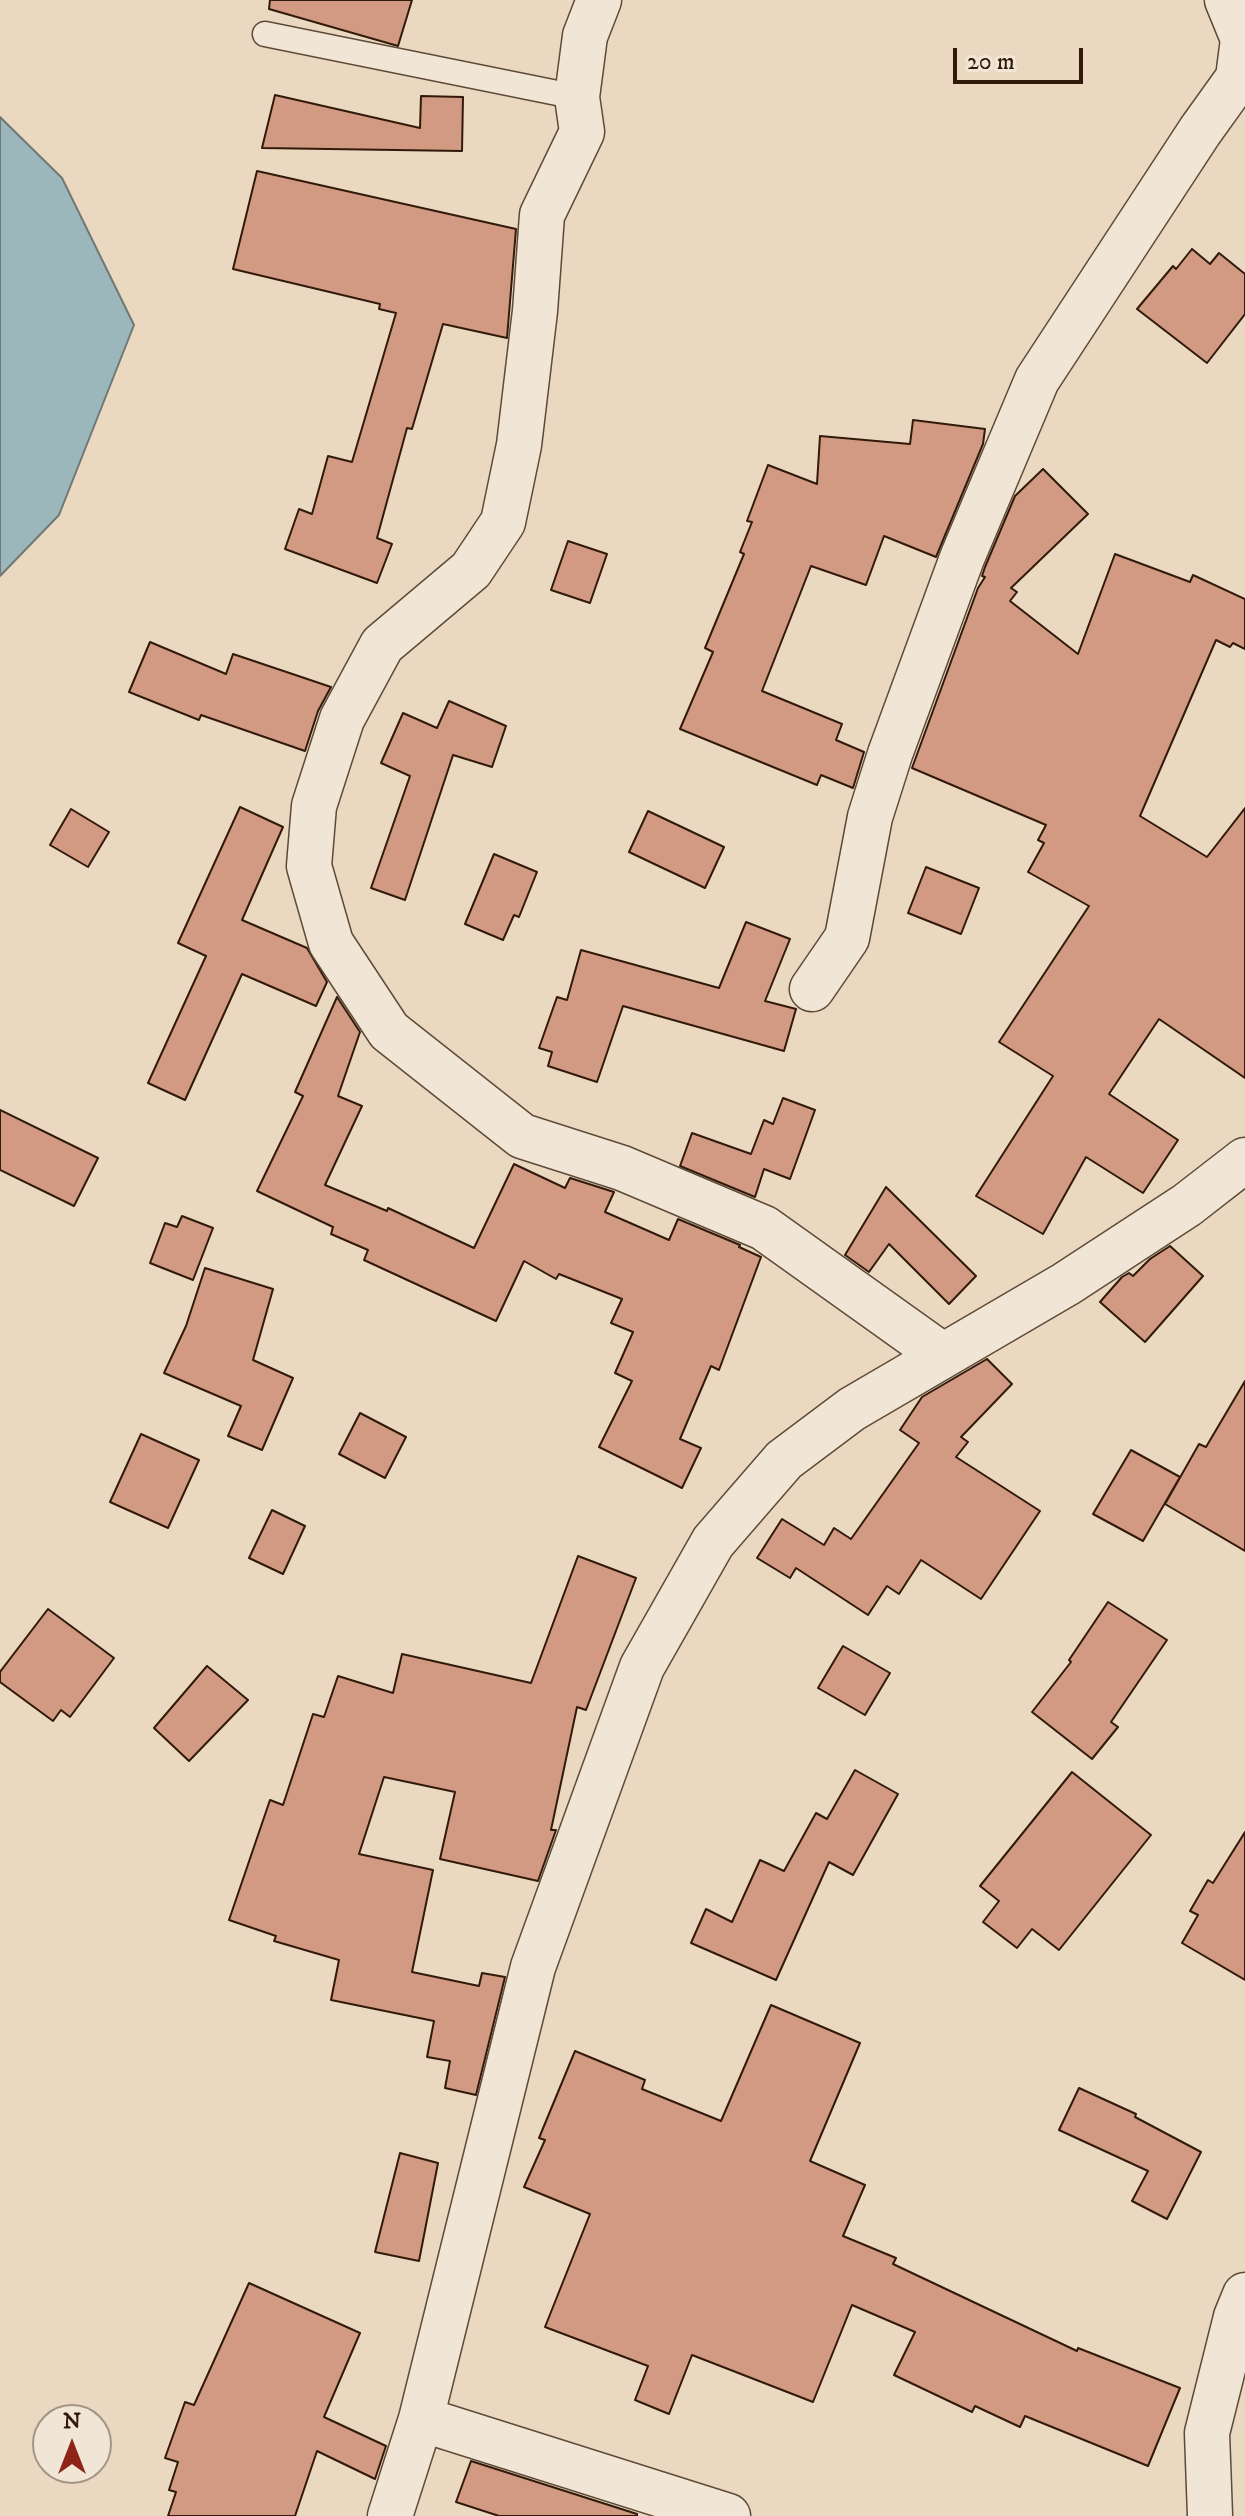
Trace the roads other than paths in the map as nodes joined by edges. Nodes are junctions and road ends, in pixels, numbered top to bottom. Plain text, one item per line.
1 (599, 0) edge
2 (1227, 0) edge
3 (265, 34) dead end
4 (577, 97) junction
5 (812, 989) dead end
6 (1245, 1160) edge
7 (942, 1355) junction
8 (1245, 2295) edge
9 (421, 2419) junction
10 (390, 2516) edge
11 (728, 2516) edge
12 (1210, 2516) edge

1 - 4 street
2 - 5 street
3 - 4 lane
4 - 7 street
6 - 7 street
7 - 9 street
8 - 12 street
9 - 10 street
9 - 11 street

